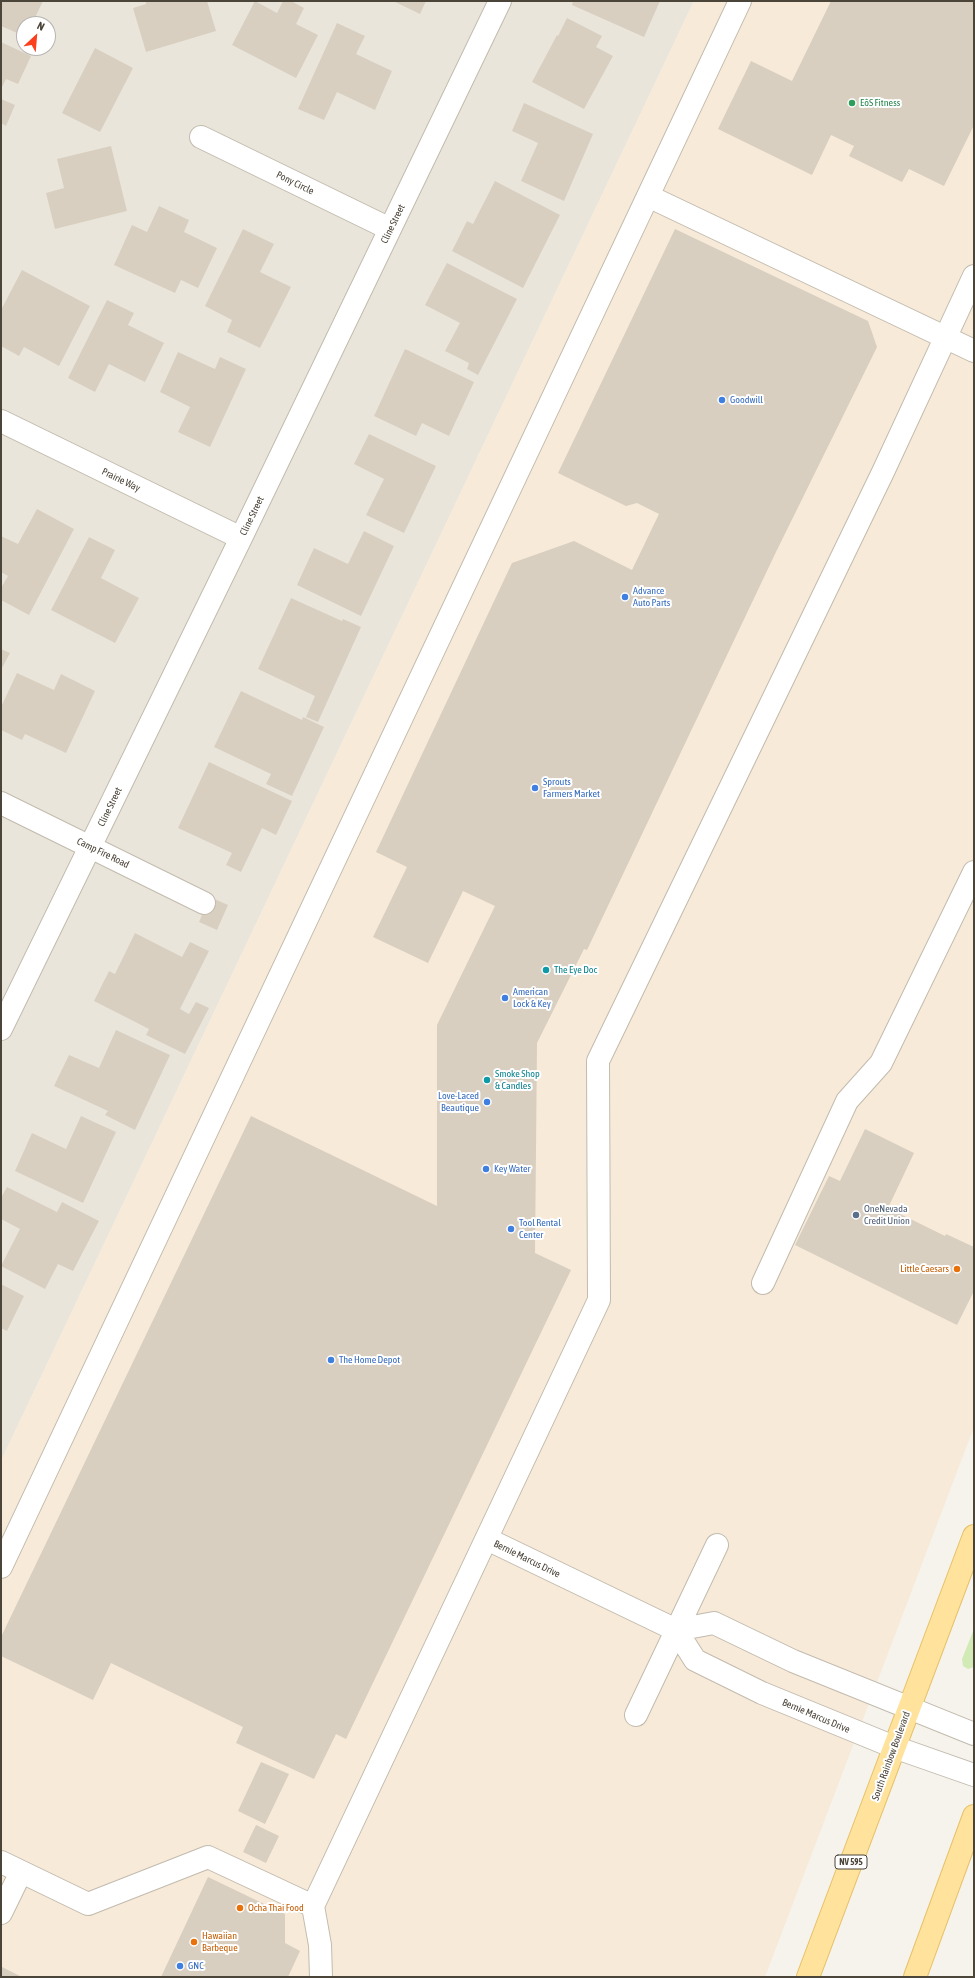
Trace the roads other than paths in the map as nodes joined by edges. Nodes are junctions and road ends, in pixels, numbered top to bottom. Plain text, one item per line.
1 (500, 1) edge
2 (740, 1) edge
3 (200, 137) dead end
4 (648, 196) junction
5 (390, 229) junction
6 (974, 276) edge
7 (944, 337) junction
8 (974, 351) edge
9 (1, 422) edge
10 (241, 538) junction
11 (1, 802) edge
12 (90, 846) junction
13 (974, 872) edge
14 (204, 902) dead end
15 (1, 1029) edge
16 (763, 1284) dead end
17 (974, 1536) edge
18 (486, 1539) junction
19 (717, 1545) dead end
20 (1, 1566) edge
21 (676, 1630) junction
22 (908, 1709) junction
23 (636, 1715) dead end
24 (974, 1734) edge
25 (894, 1747) junction
26 (974, 1776) edge
27 (974, 1816) edge
28 (1, 1862) edge
29 (21, 1872) junction
30 (313, 1906) junction
31 (1, 1913) edge
32 (321, 1977) edge
33 (808, 1977) edge
34 (915, 1977) edge

1 - 5 street, Cline Street
2 - 4 street
3 - 5 street, Pony Circle
4 - 7 street
4 - 20 street
5 - 10 street, Cline Street
6 - 7 street
7 - 8 street
7 - 18 street
9 - 10 street, Prairie Way
10 - 12 street, Cline Street
11 - 12 street, Camp Fire Road
12 - 14 street, Camp Fire Road
12 - 15 street, Cline Street
13 - 16 street
17 - 22 main road, South Rainbow Boulevard / NV 595
18 - 21 street, Bernie Marcus Drive
18 - 30 street
19 - 21 street
21 - 22 street
21 - 23 street
21 - 25 street, Bernie Marcus Drive
22 - 24 street
22 - 25 main road, South Rainbow Boulevard / NV 595
25 - 26 street, Bernie Marcus Drive
25 - 33 main road, South Rainbow Boulevard / NV 595
27 - 34 main road
28 - 29 street
29 - 30 street
29 - 31 street
30 - 32 street

